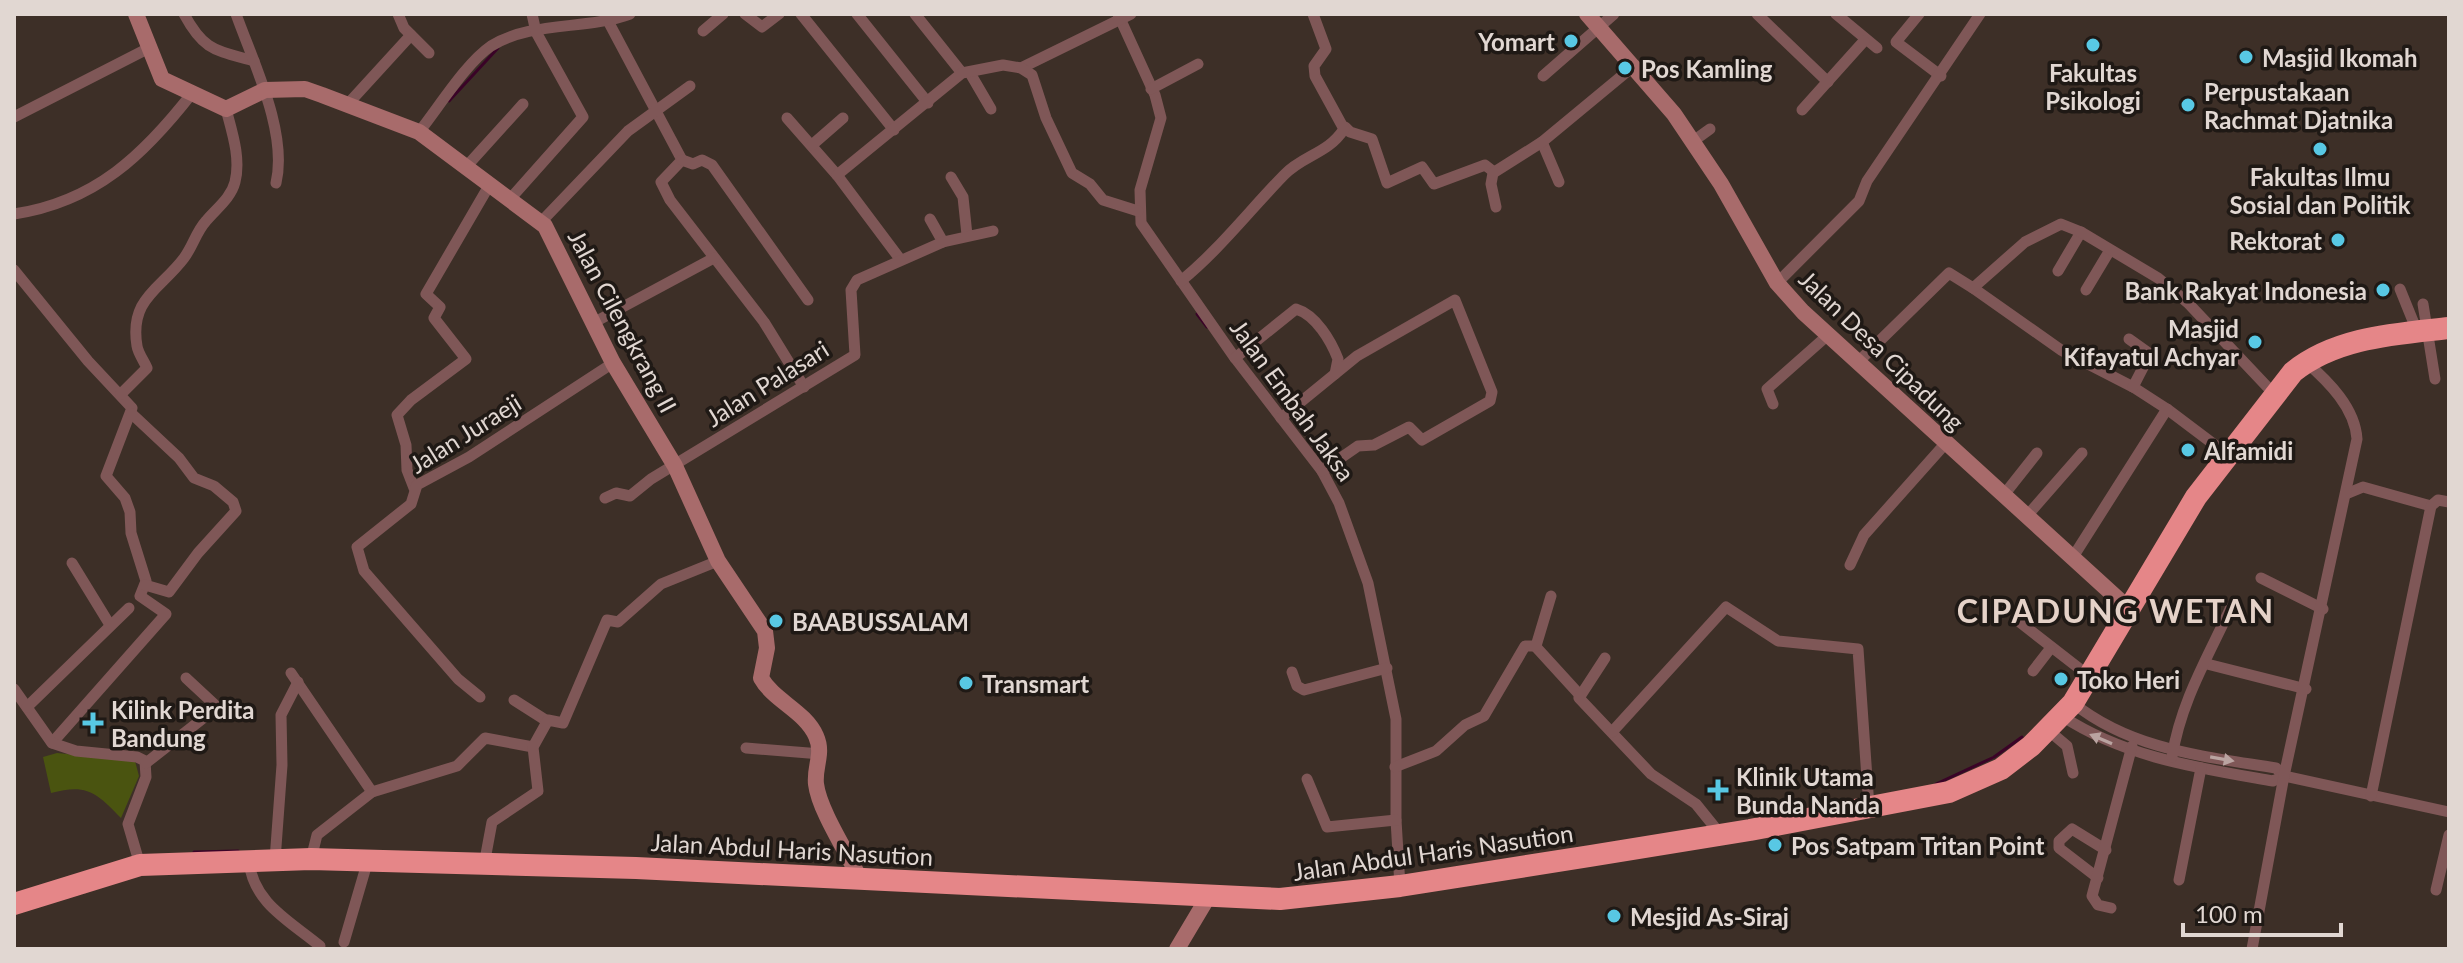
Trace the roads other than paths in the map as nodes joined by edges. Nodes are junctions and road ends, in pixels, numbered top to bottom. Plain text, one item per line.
1 (136, 14) edge
2 (184, 14) edge
3 (236, 14) edge
4 (398, 14) edge
5 (532, 14) edge
6 (630, 14) edge
7 (723, 14) edge
8 (745, 14) edge
9 (779, 14) edge
10 (801, 14) edge
11 (857, 14) edge
12 (915, 14) edge
13 (1313, 14) edge
14 (1587, 14) edge
15 (1614, 14) edge
16 (1757, 14) edge
17 (1836, 14) edge
18 (1919, 14) edge
19 (1980, 14) edge
20 (1123, 16) edge
21 (584, 19) edge
22 (608, 21) junction
23 (1599, 30) junction
24 (703, 31) dead end
25 (536, 32) junction
26 (411, 35) junction
27 (1864, 41) junction
28 (149, 48) junction
29 (1877, 48) dead end
30 (429, 53) dead end
31 (254, 61) junction
32 (1198, 64) dead end
33 (1635, 65) junction
34 (1021, 68) junction
35 (966, 73) junction
36 (1543, 76) dead end
37 (1941, 76) junction
38 (1828, 82) junction
39 (690, 86) dead end
40 (1151, 89) junction
41 (265, 90) junction
42 (193, 92) junction
43 (928, 103) junction
44 (523, 104) dead end
45 (347, 105) junction
46 (226, 109) junction
47 (991, 109) dead end
48 (654, 110) junction
49 (1802, 110) dead end
50 (14, 117) edge
51 (787, 118) dead end
52 (843, 118) dead end
53 (1345, 127) junction
54 (1710, 129) dead end
55 (894, 130) junction
56 (419, 132) junction
57 (1542, 142) junction
58 (1692, 142) junction
59 (812, 145) junction
60 (682, 160) junction
61 (466, 167) junction
62 (1494, 172) junction
63 (837, 175) junction
64 (951, 177) dead end
65 (1559, 182) dead end
66 (276, 183) dead end
67 (490, 184) junction
68 (510, 199) junction
69 (1496, 207) dead end
70 (1138, 211) junction
71 (14, 214) edge
72 (930, 219) dead end
73 (541, 222) junction
74 (993, 231) dead end
75 (2081, 232) junction
76 (967, 235) junction
77 (943, 242) junction
78 (2110, 250) junction
79 (714, 258) junction
80 (900, 259) junction
81 (14, 270) edge
82 (2058, 271) dead end
83 (1181, 281) junction
84 (1780, 281) junction
85 (1973, 288) junction
86 (2400, 289) dead end
87 (2086, 290) dead end
88 (808, 300) dead end
89 (2423, 304) dead end
90 (593, 323) junction
91 (2432, 330) edge
92 (1828, 335) junction
93 (2129, 339) dead end
94 (2314, 356) junction
95 (1235, 358) junction
96 (613, 363) junction
97 (1857, 363) junction
98 (1335, 374) junction
99 (2435, 379) dead end
100 (804, 387) junction
101 (2133, 387) junction
102 (121, 394) junction
103 (2274, 394) junction
104 (1773, 404) dead end
105 (2167, 409) junction
106 (132, 414) junction
107 (1281, 418) junction
108 (1945, 444) junction
109 (2037, 453) dead end
110 (2082, 453) dead end
111 (2228, 455) junction
112 (675, 466) junction
113 (1322, 471) junction
114 (414, 488) junction
115 (2346, 494) junction
116 (2003, 496) junction
117 (605, 498) dead end
118 (2449, 502) edge
119 (2431, 506) junction
120 (2026, 517) junction
121 (2073, 557) junction
122 (718, 561) junction
123 (72, 563) dead end
124 (1850, 565) dead end
125 (2261, 578) dead end
126 (145, 585) junction
127 (1551, 596) dead end
128 (2231, 607) dead end
129 (129, 608) dead end
130 (2129, 609) junction
131 (2323, 609) junction
132 (2017, 620) dead end
133 (110, 625) junction
134 (1536, 647) junction
135 (2050, 649) junction
136 (1605, 658) dead end
137 (2207, 664) junction
138 (1387, 668) junction
139 (2033, 671) dead end
140 (1292, 672) dead end
141 (2089, 676) junction
142 (186, 678) dead end
143 (14, 689) edge
144 (2306, 689) junction
145 (1578, 693) junction
146 (480, 697) dead end
147 (514, 700) dead end
148 (27, 707) junction
149 (2061, 716) junction
150 (547, 721) junction
151 (1612, 732) junction
152 (52, 743) junction
153 (2132, 745) junction
154 (533, 747) junction
155 (746, 748) dead end
156 (821, 754) junction
157 (2172, 756) junction
158 (146, 763) junction
159 (1395, 767) junction
160 (2201, 768) junction
161 (2073, 773) dead end
162 (2284, 776) junction
163 (1307, 779) dead end
164 (372, 792) junction
165 (2371, 796) junction
166 (1869, 807) junction
167 (2449, 812) edge
168 (1396, 820) junction
169 (1721, 835) junction
170 (2449, 835) edge
171 (2106, 850) junction
172 (311, 859) junction
173 (249, 860) junction
174 (275, 860) junction
175 (369, 860) junction
176 (140, 865) junction
177 (484, 865) junction
178 (2098, 878) junction
179 (860, 879) junction
180 (2179, 880) dead end
181 (1400, 886) junction
182 (2436, 890) dead end
183 (1208, 897) junction
184 (14, 904) edge
185 (2111, 908) dead end
186 (344, 942) dead end
187 (320, 946) dead end
188 (1177, 949) edge
189 (2252, 949) edge

1 - 28 street
2 - 31 street
3 - 31 street
4 - 26 street
5 - 25 street
6 - 22 street
7 - 24 street
8 - 9 street
10 - 55 street
11 - 43 street
12 - 35 street
13 - 53 street
14 - 23 street, Jalan Desa Cipadung
15 - 23 street
16 - 38 street
17 - 27 street
18 - 37 street
19 - 37 street
20 - 34 street
20 - 40 street
21 - 22 street
21 - 25 street
22 - 48 street
23 - 33 street, Jalan Desa Cipadung
23 - 36 street
25 - 56 street
25 - 68 street
26 - 30 street
26 - 45 street
27 - 29 street
27 - 38 street
28 - 42 street
28 - 50 street
31 - 41 street
32 - 40 street
33 - 57 street
33 - 58 street, Jalan Desa Cipadung
34 - 35 street
34 - 70 street
35 - 43 street
35 - 47 street
37 - 84 street
38 - 49 street
39 - 48 street
40 - 70 street
41 - 45 street, Jalan Cilengkrang II
41 - 46 street, Jalan Cilengkrang II
41 - 66 street
42 - 46 street
42 - 71 street
43 - 55 street
44 - 61 street
45 - 56 street, Jalan Cilengkrang II
46 - 102 street
48 - 60 street
48 - 73 street
51 - 59 street
52 - 59 street
53 - 62 street
53 - 83 street
54 - 58 street
55 - 63 street
56 - 61 street, Jalan Cilengkrang II
57 - 62 street
57 - 65 street
58 - 84 street, Jalan Desa Cipadung
59 - 63 street
60 - 79 street
60 - 88 street
61 - 67 street, Jalan Cilengkrang II
62 - 69 street
63 - 80 street
64 - 76 street
67 - 68 street, Jalan Cilengkrang II
67 - 114 street
68 - 73 street, Jalan Cilengkrang II
70 - 83 street, Jalan Embah Jaksa
72 - 77 street
73 - 90 street, Jalan Cilengkrang II
74 - 76 street, Jalan Palasari
75 - 78 street
75 - 82 street
75 - 85 street
76 - 77 street, Jalan Palasari
77 - 80 street, Jalan Palasari
78 - 87 street
78 - 103 street
79 - 90 street
79 - 100 street
80 - 100 street, Jalan Palasari
81 - 102 street
83 - 95 street, Jalan Embah Jaksa
84 - 92 street, Jalan Desa Cipadung
85 - 97 street
85 - 101 street
86 - 91 street
89 - 91 street
90 - 96 street, Jalan Cilengkrang II
91 - 94 highway, Jalan Abdul Haris Nasution
91 - 99 street
92 - 97 street, Jalan Desa Cipadung
92 - 104 street
93 - 101 street
94 - 103 highway, Jalan Abdul Haris Nasution
94 - 115 street
95 - 98 street
95 - 107 street, Jalan Embah Jaksa
96 - 112 street, Jalan Cilengkrang II
96 - 114 street, Jalan Juraeji
97 - 108 street, Jalan Desa Cipadung
98 - 107 street
98 - 113 street
100 - 112 street, Jalan Palasari
101 - 105 street
102 - 106 street
103 - 111 highway, Jalan Abdul Haris Nasution
105 - 111 street
105 - 121 street
106 - 126 street
106 - 126 street
107 - 113 street, Jalan Embah Jaksa
108 - 116 street, Jalan Desa Cipadung
108 - 124 street
109 - 116 street
110 - 120 street
111 - 130 highway, Jalan Abdul Haris Nasution
112 - 117 street, Jalan Palasari
112 - 122 street, Jalan Cilengkrang II
113 - 138 street, Jalan Embah Jaksa
114 - 146 street, Jalan Juraeji
115 - 119 street
115 - 131 street
116 - 120 street, Jalan Desa Cipadung
118 - 119 street
119 - 165 street
120 - 121 street, Jalan Desa Cipadung
121 - 130 street, Jalan Desa Cipadung
122 - 150 street
122 - 156 street, Jalan Cilengkrang II
123 - 133 street
125 - 131 street
126 - 152 street
127 - 134 street
128 - 137 street
129 - 133 street
130 - 141 highway, Jalan Abdul Haris Nasution
131 - 144 street
132 - 135 street
133 - 148 street
134 - 145 street
134 - 159 street
135 - 139 street
135 - 141 street
136 - 145 street
137 - 144 street
137 - 157 street
138 - 140 street
138 - 159 street, Jalan Embah Jaksa
141 - 149 highway, Jalan Abdul Haris Nasution
142 - 158 street
143 - 148 street
144 - 162 street
145 - 151 street
147 - 150 street
148 - 152 street
149 - 153 street
149 - 161 street
149 - 166 highway, Jalan Abdul Haris Nasution
150 - 154 street
151 - 166 street
151 - 169 street
152 - 158 street
153 - 157 street
153 - 171 street
154 - 164 street
154 - 177 street
155 - 156 street
156 - 179 street, Jalan Cilengkrang II
157 - 160 street
157 -> 162 street
158 - 176 street
159 - 168 street, Jalan Embah Jaksa
160 - 162 street
160 - 180 street
162 - 165 street
162 - 189 street
163 - 168 street
164 - 172 street
164 - 174 street
165 - 167 street
166 - 169 highway, Jalan Abdul Haris Nasution
168 - 181 street, Jalan Embah Jaksa
169 - 181 highway, Jalan Abdul Haris Nasution
170 - 182 street
171 - 178 street
171 - 178 street
172 - 174 highway, Jalan Abdul Haris Nasution
172 - 175 highway, Jalan Abdul Haris Nasution
173 - 174 highway, Jalan Abdul Haris Nasution
173 - 176 highway, Jalan Abdul Haris Nasution
173 - 187 street
175 - 177 highway, Jalan Abdul Haris Nasution
175 - 186 street
176 - 184 highway, Jalan Abdul Haris Nasution
177 - 179 highway, Jalan Abdul Haris Nasution
178 - 185 street
179 - 183 highway, Jalan Abdul Haris Nasution
181 - 183 highway, Jalan Abdul Haris Nasution
183 - 188 street

